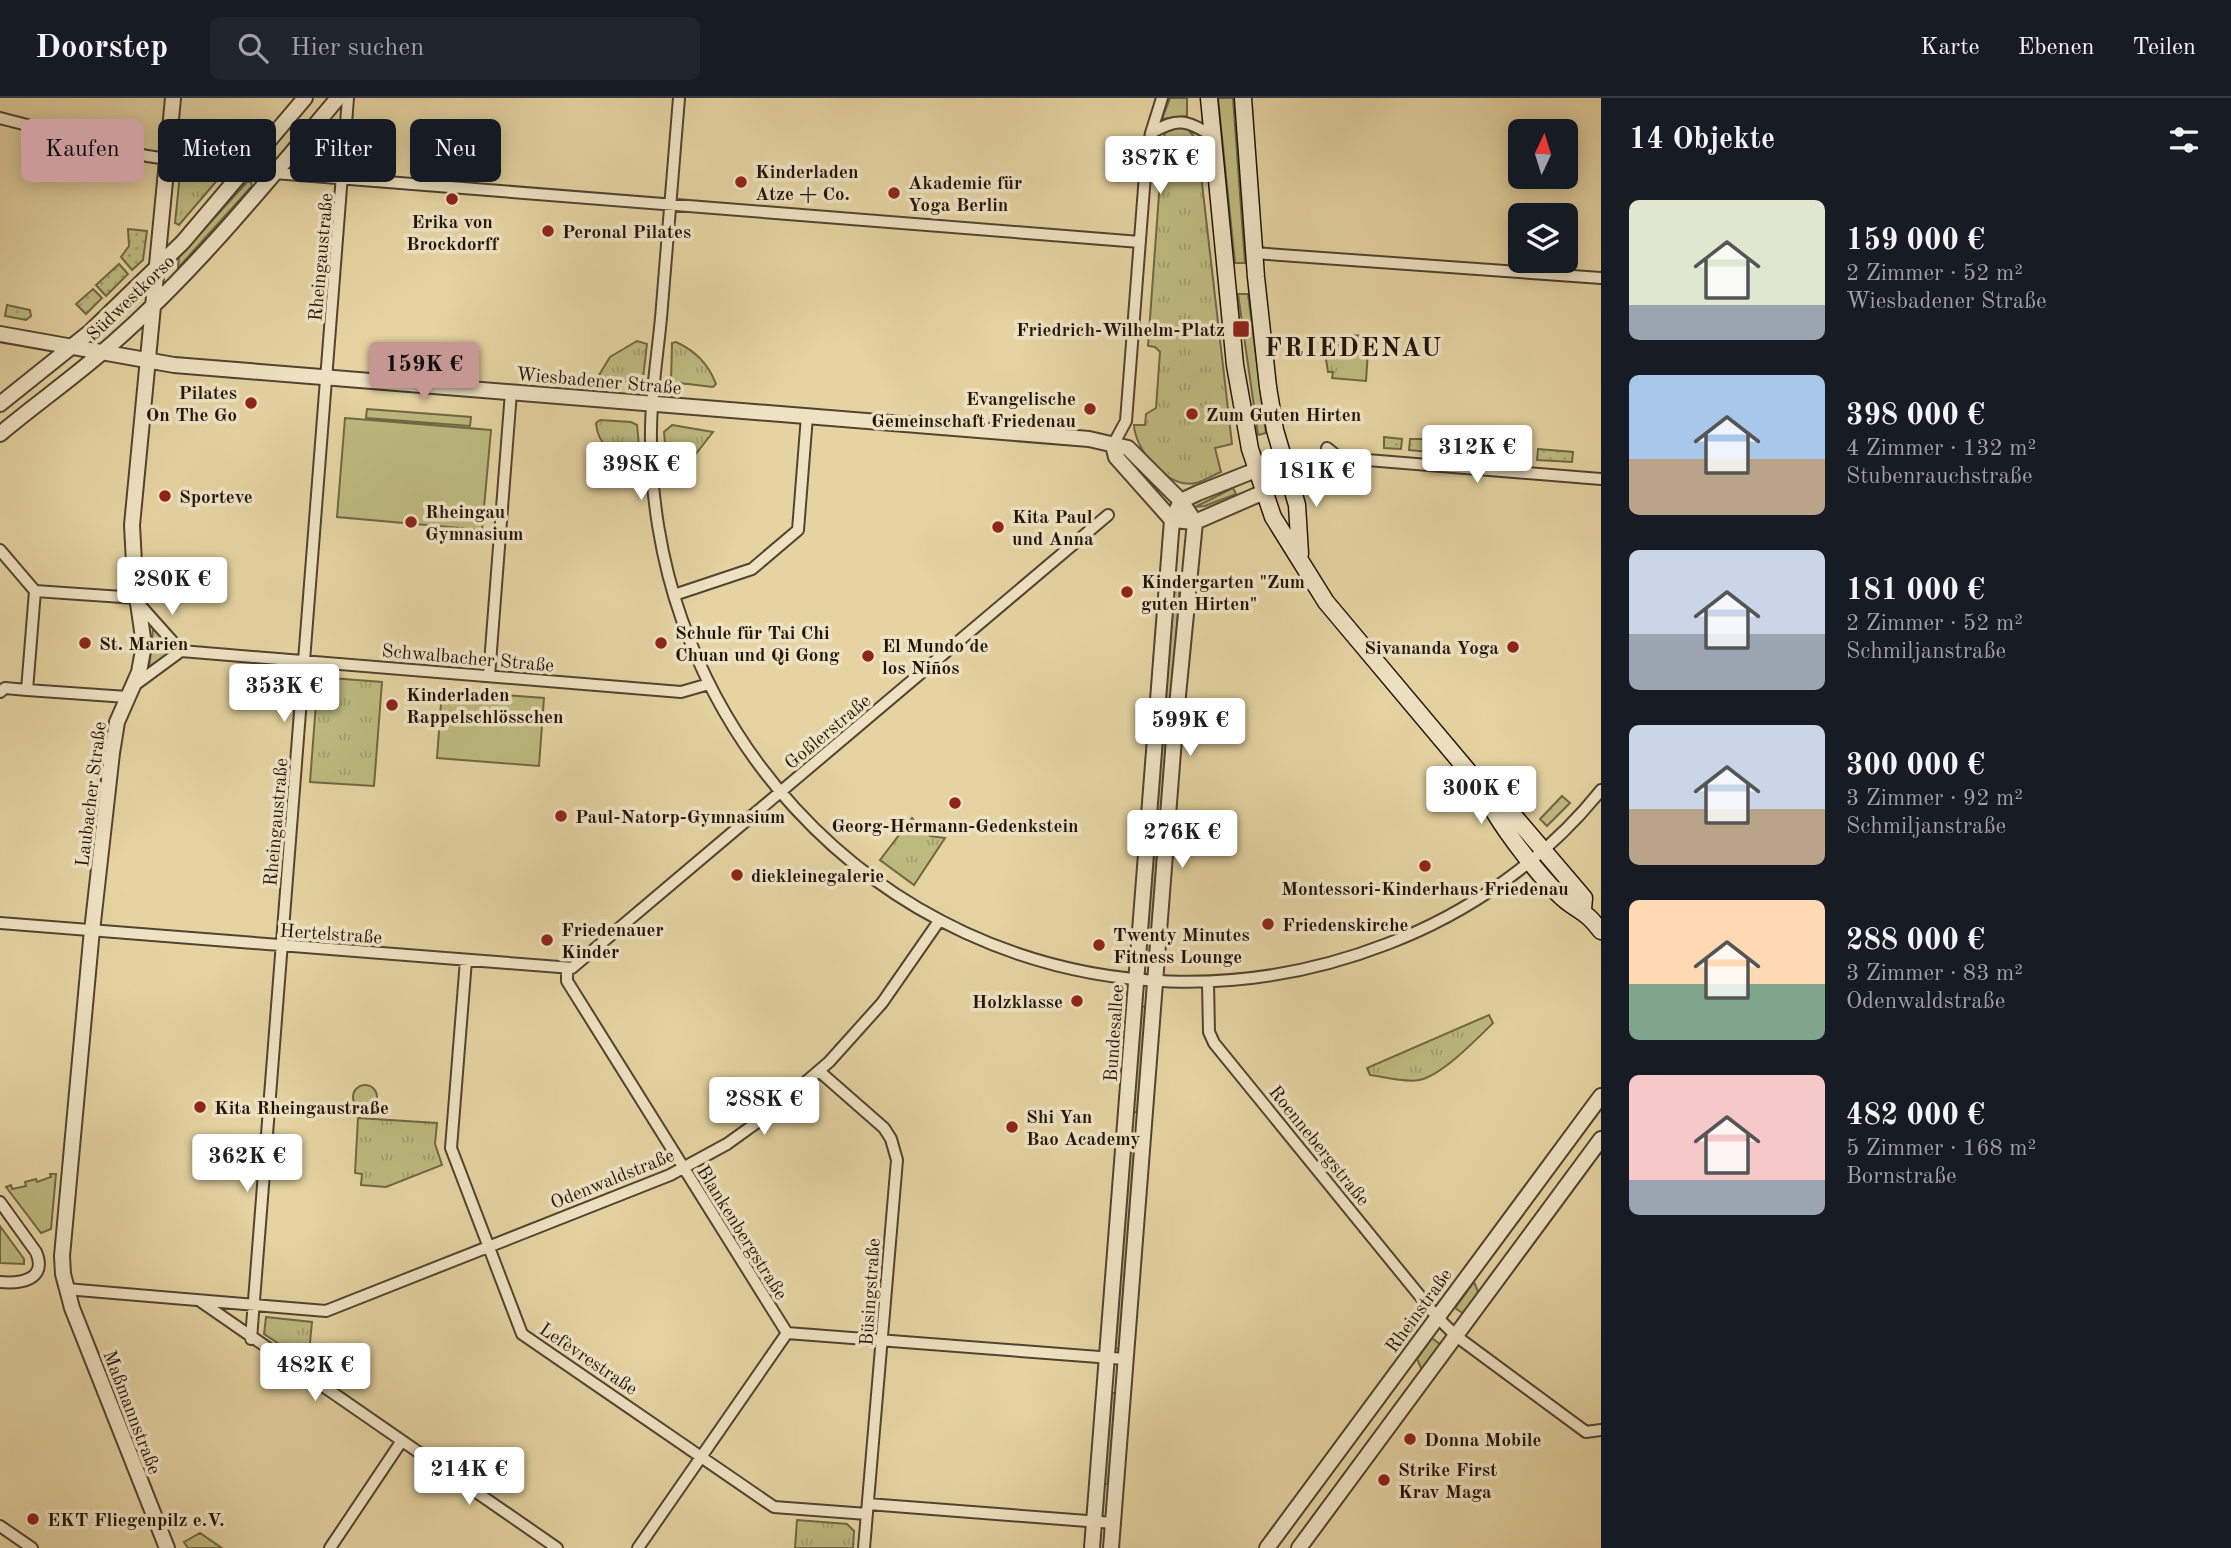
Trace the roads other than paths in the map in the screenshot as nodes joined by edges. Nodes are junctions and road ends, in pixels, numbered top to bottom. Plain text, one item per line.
1 (173, 98) edge
2 (305, 98) edge
3 (338, 98) edge
4 (348, 98) edge
5 (679, 98) edge
6 (1162, 98) edge
7 (1209, 98) edge
8 (1243, 98) edge
9 (0, 118) edge
10 (171, 119) edge
11 (347, 119) edge
12 (276, 133) edge
13 (1151, 133) junction
14 (1213, 136) junction
15 (158, 158) edge
16 (276, 171) edge
17 (166, 182) edge
18 (234, 182) edge
19 (266, 182) edge
20 (344, 182) edge
21 (382, 182) edge
22 (670, 205) junction
23 (1140, 242) junction
24 (1254, 253) junction
25 (158, 265) junction
26 (1601, 278) edge
27 (155, 302) junction
28 (0, 334) edge
29 (72, 348) junction
30 (101, 353) junction
31 (149, 362) junction
32 (328, 377) junction
33 (511, 392) junction
34 (0, 404) edge
35 (654, 404) junction
36 (807, 416) junction
37 (0, 434) edge
38 (1112, 445) junction
39 (1327, 447) dead end
40 (1256, 470) junction
41 (1286, 471) junction
42 (1601, 480) edge
43 (1264, 492) junction
44 (1181, 501) junction
45 (1108, 515) dead end
46 (1172, 520) junction
47 (1195, 522) junction
48 (0, 550) edge
49 (1300, 556) junction
50 (35, 591) junction
51 (674, 595) junction
52 (138, 601) junction
53 (181, 652) junction
54 (305, 662) junction
55 (489, 676) junction
56 (709, 684) junction
57 (27, 690) junction
58 (0, 692) edge
59 (128, 693) junction
60 (1601, 790) edge
61 (780, 793) junction
62 (1543, 850) junction
63 (939, 921) junction
64 (0, 923) edge
65 (1601, 930) edge
66 (93, 931) junction
67 (283, 947) junction
68 (466, 960) junction
69 (567, 968) junction
70 (1136, 980) junction
71 (1157, 981) junction
72 (1208, 983) junction
73 (819, 1071) junction
74 (1601, 1096) edge
75 (1601, 1139) edge
76 (683, 1168) junction
77 (0, 1202) edge
78 (489, 1246) junction
79 (0, 1282) edge
80 (66, 1290) junction
81 (200, 1301) junction
82 (254, 1305) junction
83 (1437, 1317) junction
84 (787, 1333) junction
85 (1457, 1336) junction
86 (251, 1339) junction
87 (883, 1340) junction
88 (1106, 1358) junction
89 (1125, 1359) junction
90 (1601, 1430) edge
91 (401, 1442) junction
92 (701, 1457) junction
93 (867, 1509) junction
94 (1094, 1522) junction
95 (1112, 1523) junction
96 (0, 1526) edge
97 (331, 1547) edge
98 (32, 1548) edge
99 (167, 1548) edge
100 (557, 1548) edge
101 (638, 1548) edge
102 (864, 1548) edge
103 (1092, 1548) edge
104 (1111, 1548) edge
105 (1267, 1548) edge
106 (1299, 1548) edge

1 - 10 street, Laubacher Straße
2 - 12 street, Südwestkorso
3 - 16 street, Südwestkorso
4 - 11 street, Rheingaustraße
5 - 22 street
6 - 13 street
7 - 14 main road
8 - 24 main road
9 - 15 street
13 - 14 street
13 - 23 street
14 - 40 main road
17 - 25 street, Laubacher Straße
18 - 25 street, Südwestkorso
19 - 27 street, Südwestkorso
20 - 32 street, Rheingaustraße
21 - 22 street
22 - 23 street
22 - 35 street
23 - 38 street
24 - 26 street
24 - 41 main road
25 - 27 street, Laubacher Straße
25 - 29 street, Südwestkorso
27 - 30 street, Südwestkorso
27 - 31 street, Laubacher Straße
28 - 29 street, Wiesbadener Straße
29 - 30 street, Wiesbadener Straße
29 - 34 street, Südwestkorso
30 - 31 street, Wiesbadener Straße
30 - 37 street, Südwestkorso
31 - 32 street, Wiesbadener Straße
31 - 52 street, Laubacher Straße
32 - 33 street, Wiesbadener Straße
32 - 54 street, Rheingaustraße
33 - 35 street, Wiesbadener Straße
33 - 55 street
35 - 36 street, Wiesbadener Straße
35 - 51 street
36 - 38 street, Wiesbadener Straße
36 - 51 street
38 - 44 street
38 - 46 street
39 - 42 street
40 - 41 street
40 - 43 main road
40 - 44 street
41 - 43 street
41 - 49 main road
43 - 47 street
43 - 49 main road
44 - 46 street
44 - 47 street
45 - 61 street, Goßlerstraße
46 - 47 street
46 - 70 street, Bundesallee
47 - 71 street, Bundesallee
48 - 50 street
49 - 62 main road
50 - 52 street
50 - 57 street
51 - 56 street
52 - 53 street
52 - 59 street, Laubacher Straße
53 - 54 street, Schwalbacher Straße
53 - 59 street
54 - 55 street, Schwalbacher Straße
54 - 67 street, Rheingaustraße
55 - 56 street, Schwalbacher Straße
56 - 61 street
57 - 58 street
57 - 59 street
59 - 66 street, Laubacher Straße
60 - 62 street
61 - 63 street
61 - 69 street, Goßlerstraße
62 - 65 main road
62 - 72 street
63 - 70 street
63 - 73 street, Odenwaldstraße
64 - 66 street, Hertelstraße
66 - 67 street, Hertelstraße
66 - 80 street, Laubacher Straße
67 - 68 street, Hertelstraße
67 - 82 street, Rheingaustraße
68 - 69 street, Hertelstraße
68 - 78 street, Lefèvrestraße
69 - 76 street, Blankenbergstraße
70 - 71 street
70 - 88 street, Bundesallee
71 - 72 street
71 - 89 street, Bundesallee
72 - 83 street, Roennebergstraße
73 - 76 street, Odenwaldstraße
73 - 87 street, Büsingstraße
74 - 83 street, Rheinstraße
75 - 85 street
76 - 78 street, Odenwaldstraße
76 - 84 street, Blankenbergstraße
77 - 79 street
78 - 82 street, Odenwaldstraße
78 - 92 street, Lefèvrestraße
80 - 81 street, Odenwaldstraße
80 - 99 street, Maßmannstraße
81 - 82 street, Odenwaldstraße
81 - 86 street
82 - 86 street, Rheingaustraße
83 - 85 street, Roennebergstraße
83 - 105 street, Rheinstraße
84 - 87 street
84 - 92 street
85 - 90 street, Roennebergstraße
85 - 106 street
86 - 91 street
87 - 88 street
87 - 93 street, Büsingstraße
88 - 89 street
88 - 94 street, Bundesallee
89 - 95 street, Bundesallee
91 - 97 street
91 - 100 street
92 - 93 street, Lefèvrestraße
92 - 101 street
93 - 94 street, Lefèvrestraße
93 - 102 street, Büsingstraße
94 - 95 street, Lefèvrestraße
94 - 103 street, Bundesallee
95 - 104 street, Bundesallee
96 - 98 street

